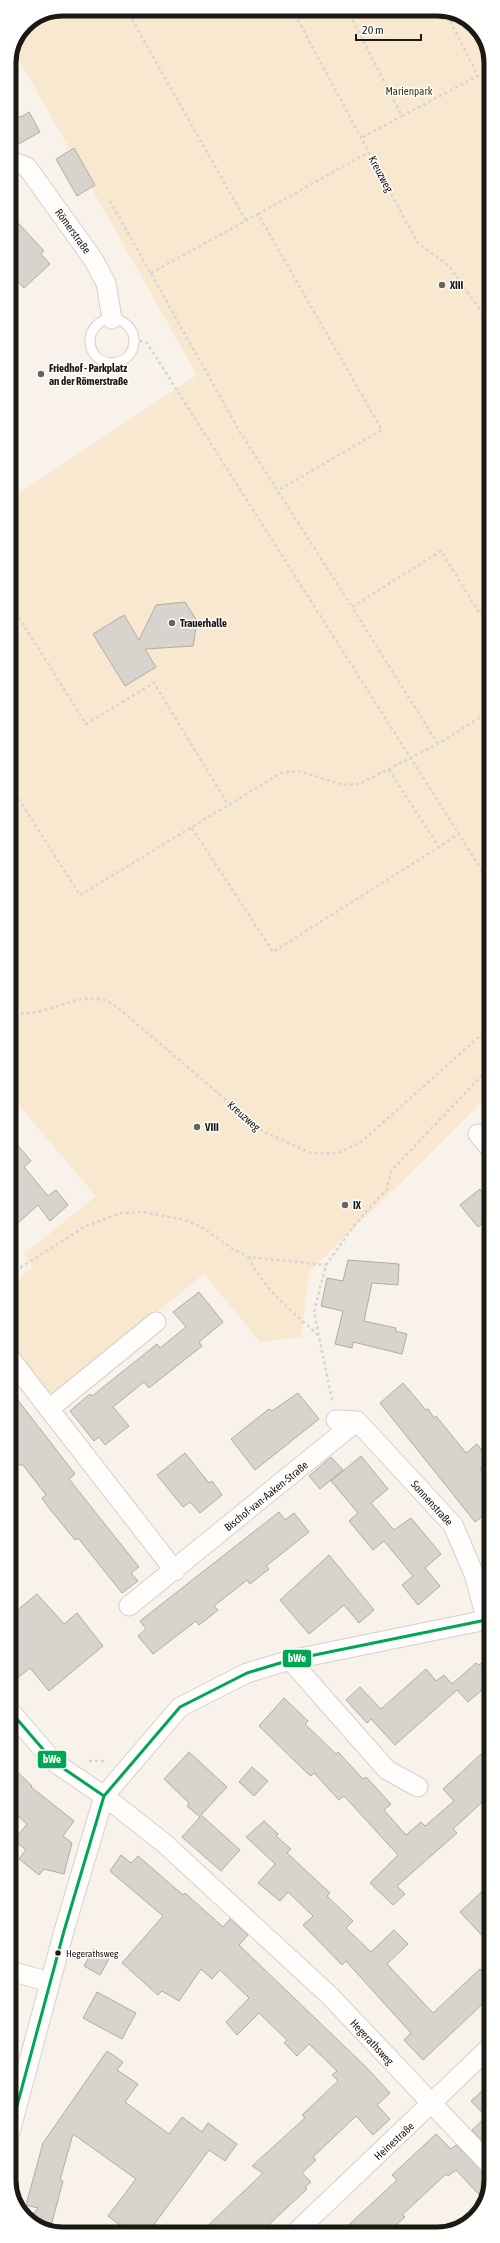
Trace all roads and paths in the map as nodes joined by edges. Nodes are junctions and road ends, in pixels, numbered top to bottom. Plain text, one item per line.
1 (130, 16) edge
2 (296, 16) edge
3 (351, 16) edge
4 (449, 18) edge
5 (402, 116) junction
6 (361, 138) junction
7 (369, 152) junction
8 (16, 163) edge
9 (110, 201) dead end
10 (258, 214) junction
11 (246, 221) junction
12 (151, 273) junction
13 (484, 316) edge
14 (112, 319) junction
15 (134, 339) junction
16 (277, 491) junction
17 (352, 607) junction
18 (484, 612) edge
19 (16, 613) edge
20 (484, 715) edge
21 (438, 744) junction
22 (411, 758) junction
23 (389, 770) junction
24 (16, 795) edge
25 (230, 806) junction
26 (192, 828) junction
27 (459, 833) junction
28 (439, 847) junction
29 (484, 873) edge
30 (16, 1011) edge
31 (484, 1032) edge
32 (484, 1073) edge
33 (478, 1134) dead end
34 (484, 1142) edge
35 (249, 1257) junction
36 (326, 1265) junction
37 (16, 1270) edge
38 (156, 1322) dead end
39 (319, 1336) junction
40 (16, 1366) edge
41 (49, 1408) junction
42 (336, 1420) joint
43 (357, 1421) junction
44 (175, 1571) junction
45 (484, 1605) edge
46 (129, 1606) dead end
47 (484, 1621) edge
48 (290, 1660) junction
49 (16, 1718) edge
50 (418, 1788) dead end
51 (104, 1796) junction
52 (16, 1973) edge
53 (50, 1982) junction
54 (484, 2053) edge
55 (432, 2105) junction
56 (16, 2110) edge
57 (484, 2159) edge
58 (301, 2227) edge

1 - 11 path
2 - 6 path, Kreuzweg
3 - 5 path
4 - 5 path
5 - 6 path
6 - 7 path, Kreuzweg
7 - 10 path
7 - 13 path, Kreuzweg
8 - 14 street, Römerstraße
9 - 12 path
10 - 11 path
10 - 16 path
11 - 12 path
12 - 16 path
14 - 15 lane
14 - 15 lane
15 - 22 path
16 - 17 path
17 - 18 path
17 - 21 path
19 - 25 path
20 - 21 path
21 - 22 path
22 - 23 path
22 - 27 path
23 - 25 path
23 - 28 path
24 - 26 path
25 - 26 path
26 - 28 path
27 - 28 path
27 - 29 path
30 - 31 path, Kreuzweg
32 - 36 path
33 - 34 street
35 - 36 path
35 - 37 path
35 - 39 path
36 - 39 path
38 - 41 street
39 - 42 path
40 - 41 street
41 - 44 street
42 - 43 street
43 - 44 street, Bischof-van-Aaken-Straße
43 - 45 street, Sonnenstraße
44 - 46 street, Bischof-van-Aaken-Straße
47 - 48 street, Sonnenstraße
48 - 50 street
48 - 51 street, Sonnenstraße
49 - 51 street, Hegerathsweg
51 - 53 street, Sonnenstraße
51 - 55 street, Hegerathsweg
52 - 53 street
53 - 56 street, Sonnenstraße
54 - 55 street, Heinestraße
55 - 57 street, Hegerathsweg
55 - 58 street, Heinestraße

